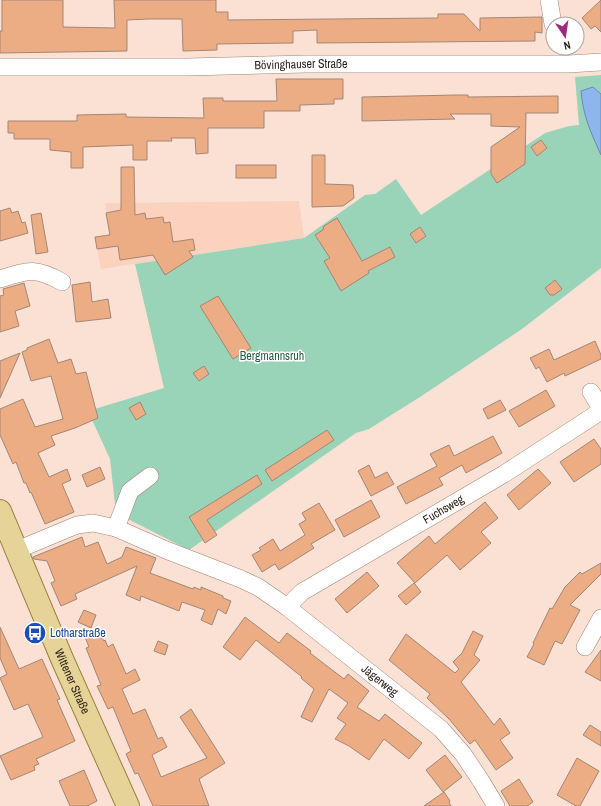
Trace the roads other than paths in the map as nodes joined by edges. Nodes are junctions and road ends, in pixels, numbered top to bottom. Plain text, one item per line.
1 (549, 0) edge
2 (552, 16) edge
3 (556, 56) edge
4 (601, 62) edge
5 (0, 67) edge
6 (0, 279) edge
7 (62, 282) dead end
8 (591, 392) dead end
9 (601, 408) edge
10 (601, 411) edge
11 (150, 476) dead end
12 (0, 511) edge
13 (116, 528) junction
14 (17, 550) junction
15 (286, 607) junction
16 (601, 618) edge
17 (585, 647) dead end
18 (128, 806) edge
19 (496, 806) edge

1 - 2 street
3 - 4 street, Bövinghauser Straße
3 - 5 street, Bövinghauser Straße
6 - 7 street
8 - 9 street
10 - 15 street, Fuchsweg
11 - 13 street
12 - 14 main road, Wittener Straße
13 - 14 street
13 - 15 street, Jägerweg
14 - 18 main road, Wittener Straße
15 - 19 street, Jägerweg
16 - 17 street

